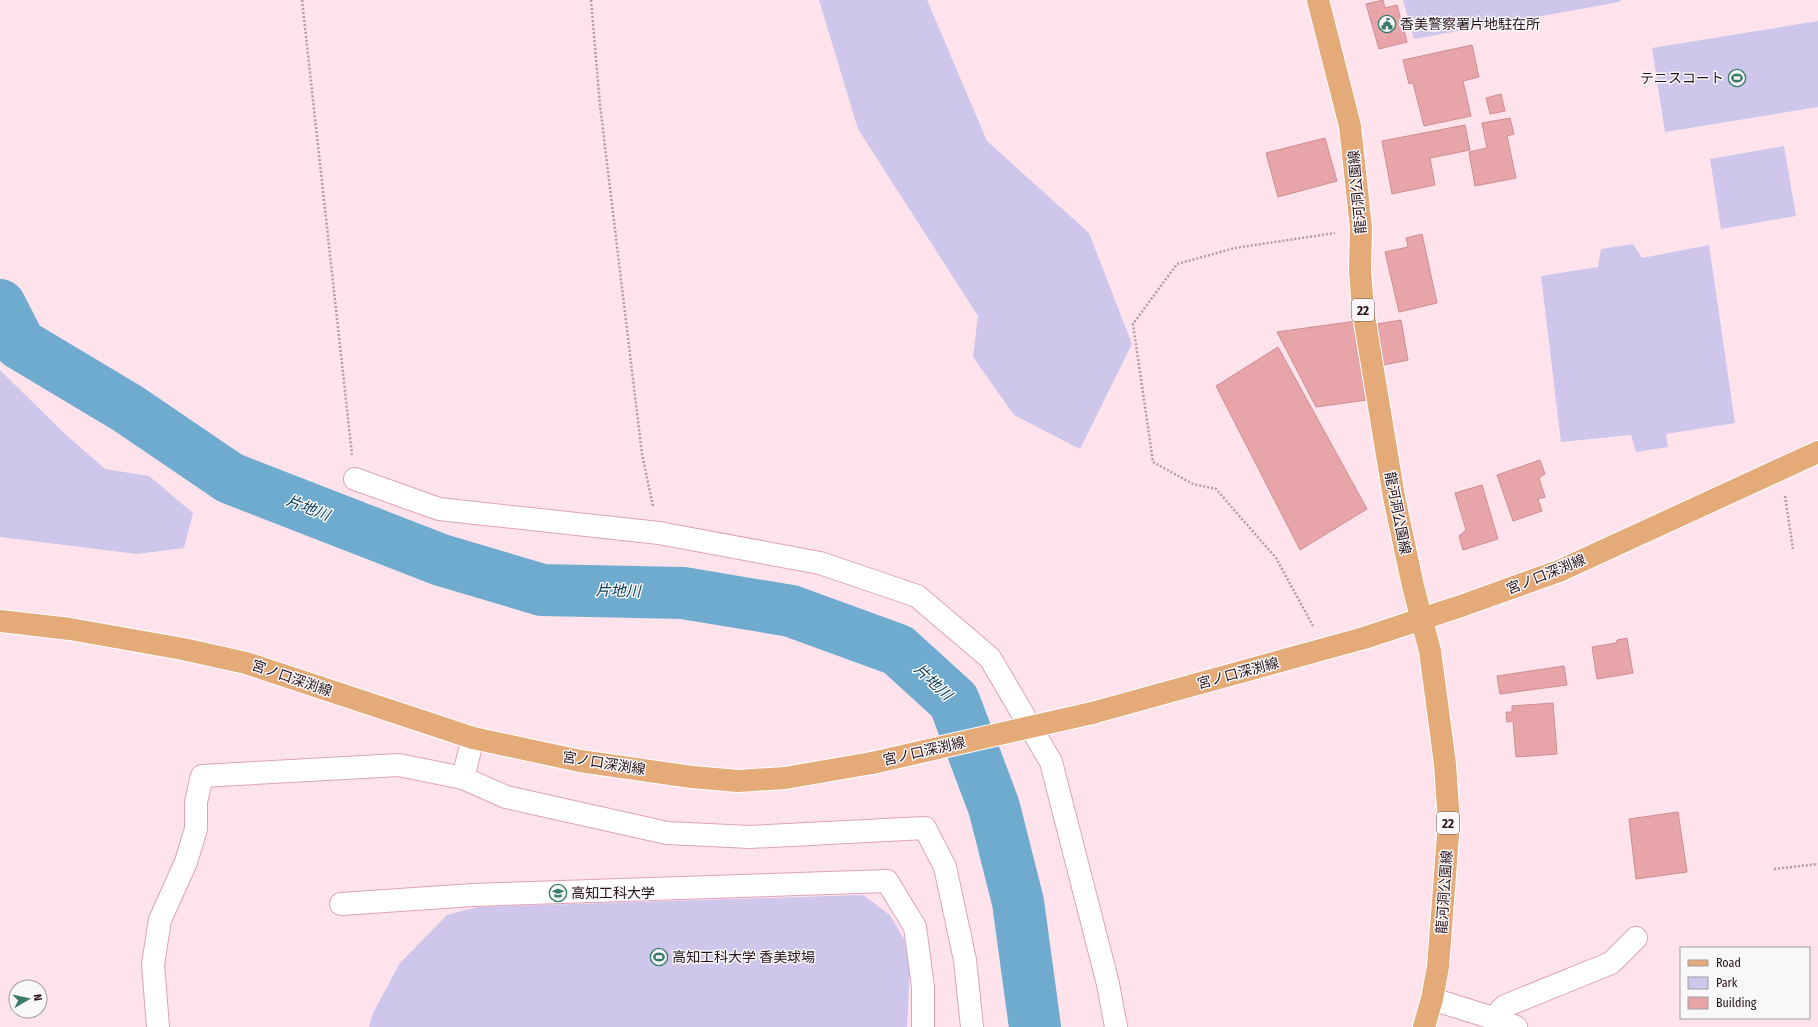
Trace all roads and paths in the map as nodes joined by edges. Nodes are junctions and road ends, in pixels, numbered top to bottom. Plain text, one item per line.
1 (302, 0) edge
2 (591, 0) edge
3 (1318, 0) edge
4 (1361, 228) junction
5 (1818, 452) edge
6 (355, 479) joint
7 (1784, 492) dead end
8 (659, 534) junction
9 (1793, 549) dead end
10 (1422, 619) junction
11 (0, 621) edge
12 (1313, 626) dead end
13 (473, 738) junction
14 (463, 778) junction
15 (1818, 864) edge
16 (1774, 869) dead end
17 (341, 904) dead end
18 (1636, 938) dead end
19 (1432, 999) junction
20 (1493, 1018) junction
21 (158, 1027) edge
22 (923, 1027) edge
23 (972, 1027) edge
24 (1116, 1027) edge
25 (1424, 1027) edge
26 (1516, 1027) edge

1 - 6 path
2 - 8 path
3 - 4 main road, 龍河洞公園線 / 22
4 - 10 main road, 龍河洞公園線 / 22
4 - 12 path
5 - 10 main road, 宮ノ口深渕線
6 - 8 street
7 - 9 path
8 - 24 street
10 - 13 main road, 宮ノ口深渕線, bridge
10 - 19 main road, 龍河洞公園線 / 22
11 - 13 main road, 宮ノ口深渕線
13 - 14 street
14 - 21 street
14 - 23 street
15 - 16 path
17 - 22 street
18 - 20 street
19 - 20 street
19 - 25 main road, 龍河洞公園線 / 22
20 - 26 street

